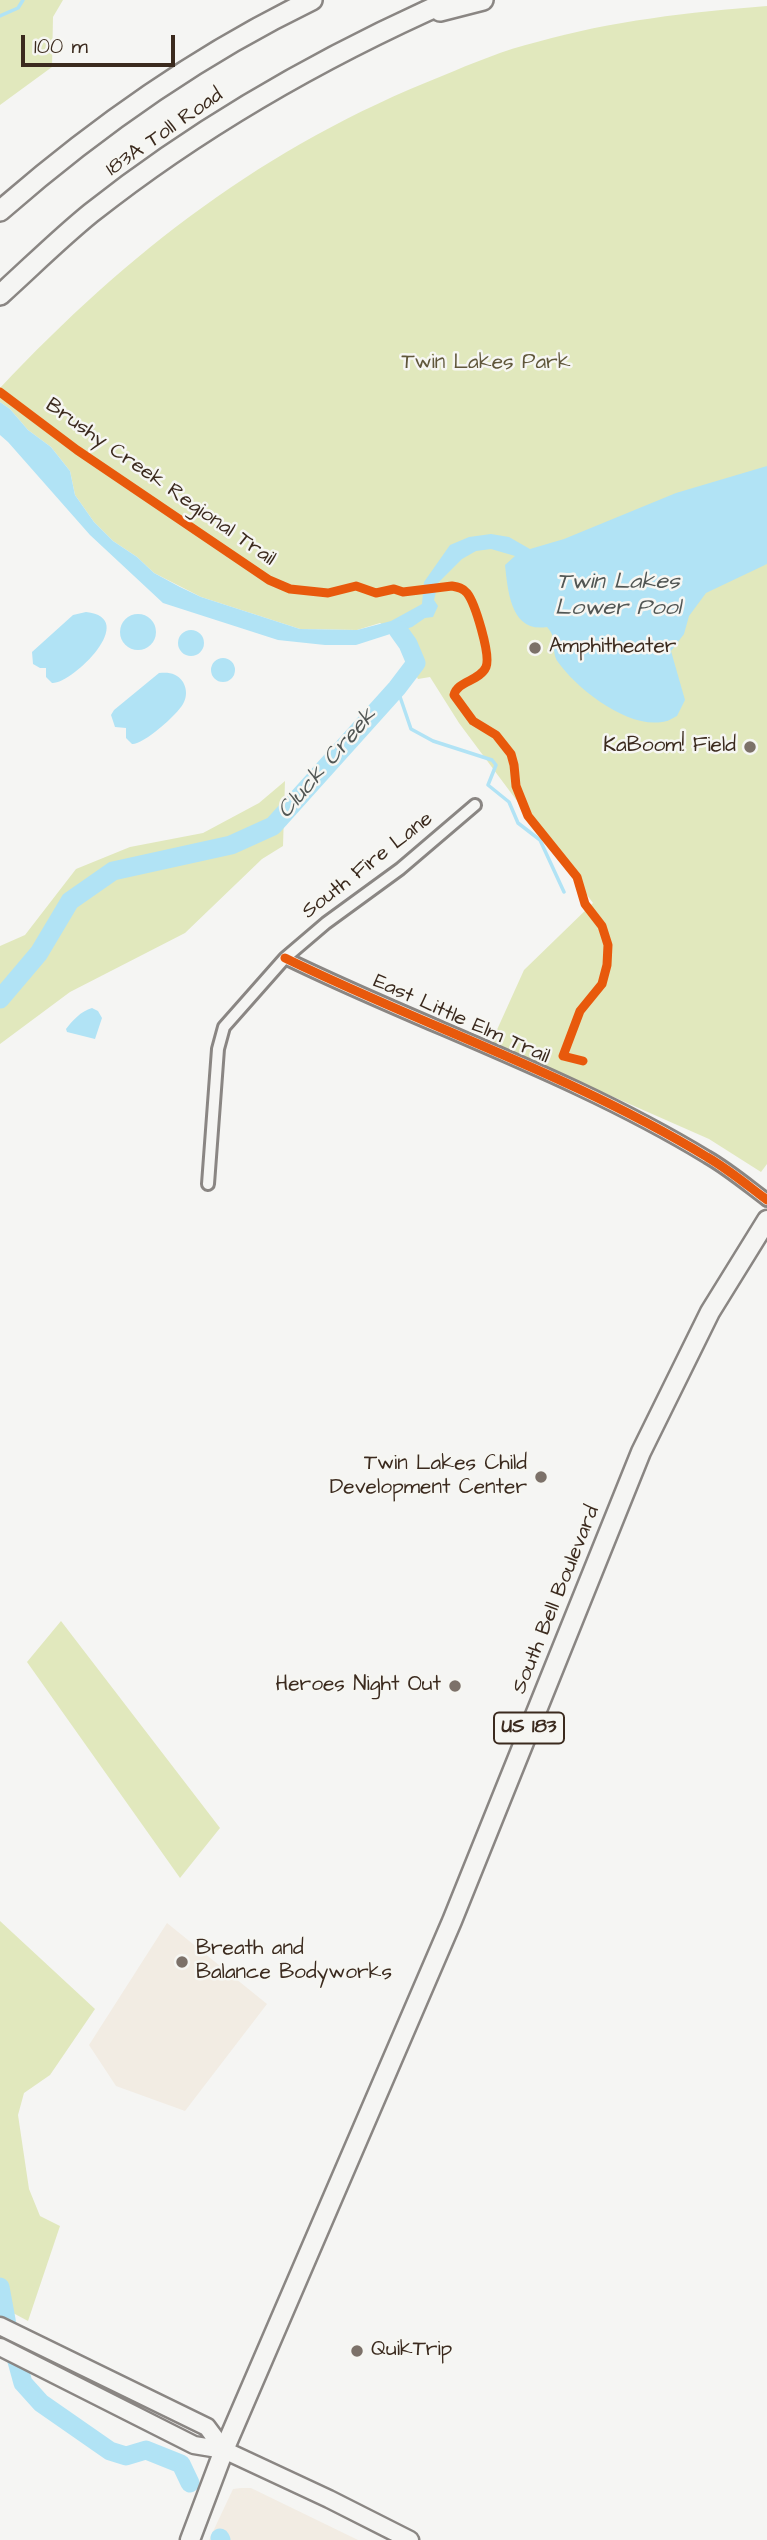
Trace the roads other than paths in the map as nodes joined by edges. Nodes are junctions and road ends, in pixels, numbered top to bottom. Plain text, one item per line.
1 (296, 0) edge
2 (312, 0) edge
3 (451, 0) edge
4 (483, 0) edge
5 (270, 20) junction
6 (405, 20) junction
7 (0, 211) edge
8 (0, 295) edge
9 (475, 805) dead end
10 (285, 958) junction
11 (208, 1184) dead end
12 (767, 1200) edge
13 (767, 1220) edge
14 (0, 2326) edge
15 (0, 2347) edge
16 (224, 2450) junction
17 (190, 2540) edge
18 (410, 2540) edge

1 - 5 highway
2 - 5 highway, 183A Toll Road
3 - 6 highway, 183A Toll Road
4 - 6 highway
5 - 7 highway, 183A Toll Road
6 - 8 highway, 183A Toll Road
9 - 10 street, South Fire Lane
10 - 11 street, South Fire Lane
10 - 12 street, East Little Elm Trail
13 - 16 main road, South Bell Boulevard / US 183
14 - 16 main road
15 - 16 main road
16 - 17 main road, US 183
16 - 18 main road

